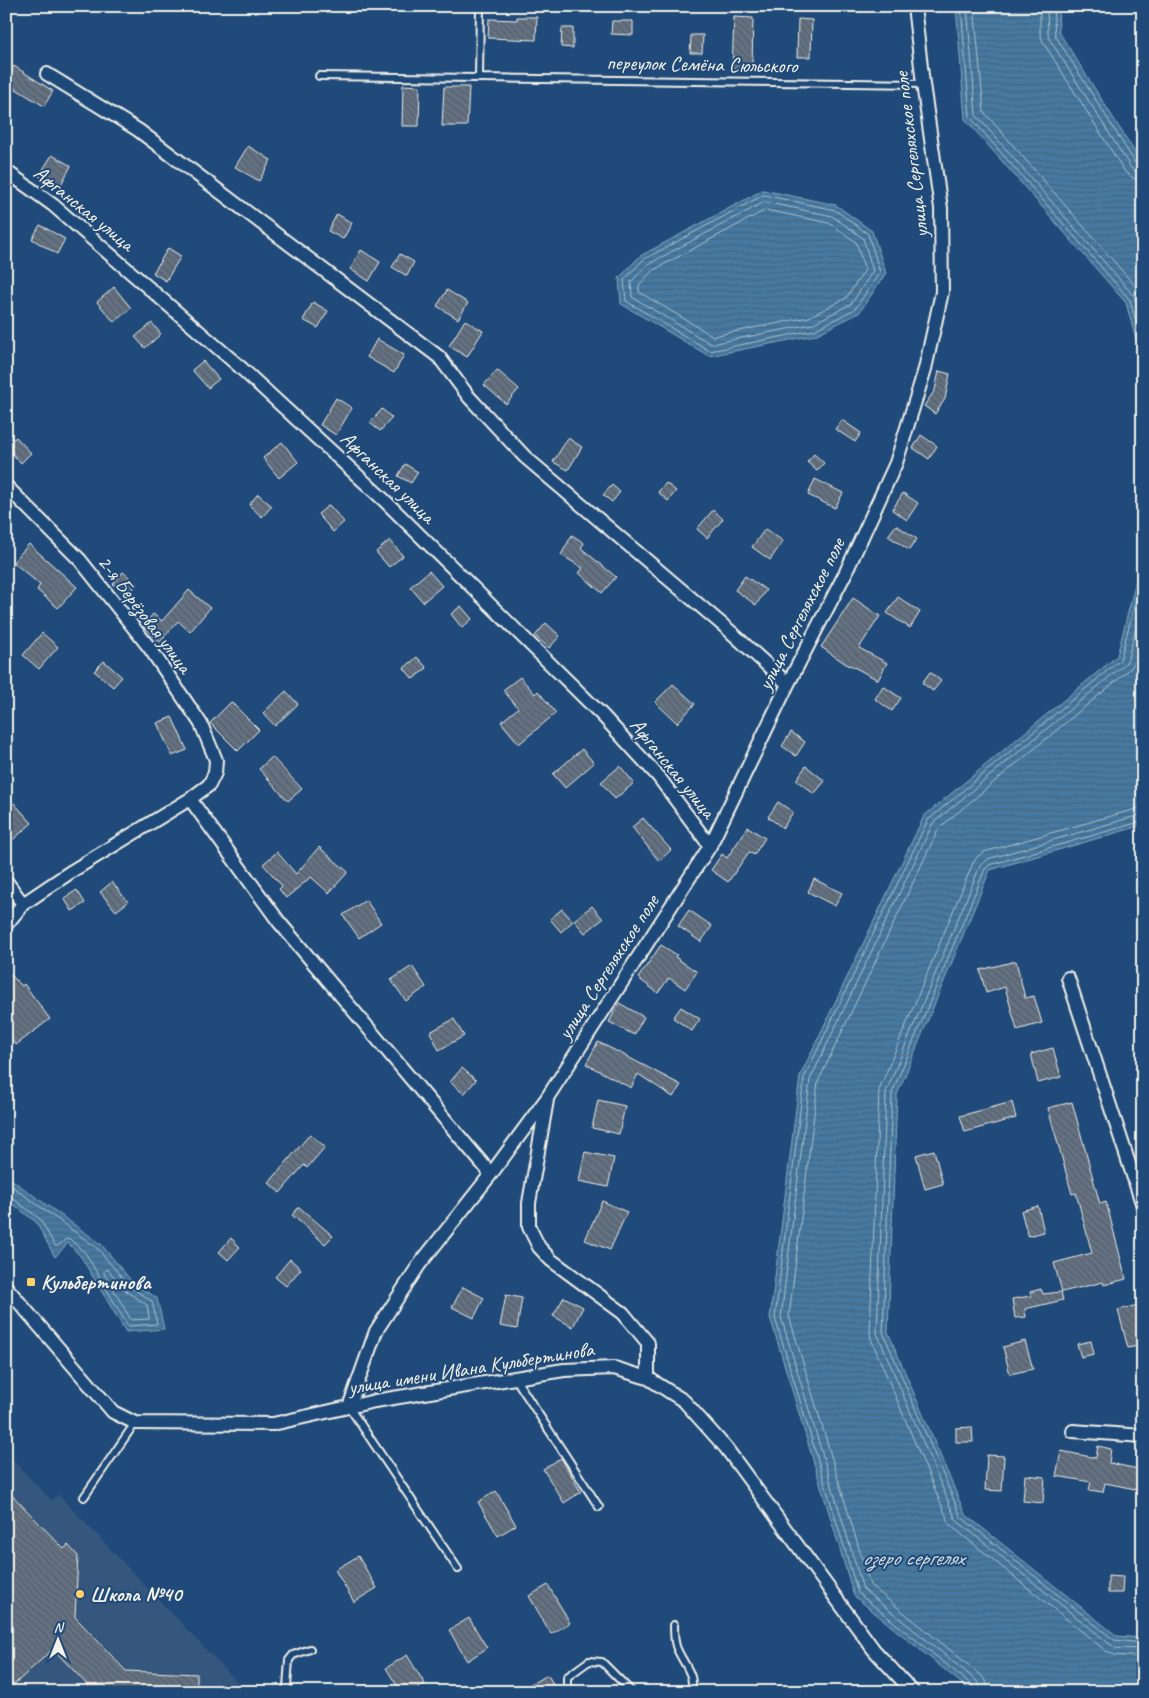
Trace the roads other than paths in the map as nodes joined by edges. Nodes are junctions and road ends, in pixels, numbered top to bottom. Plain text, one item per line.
1 (480, 6) edge
2 (914, 6) edge
3 (47, 74) dead end
4 (319, 76) dead end
5 (479, 77) junction
6 (923, 84) junction
7 (6, 171) edge
8 (6, 486) edge
9 (788, 684) junction
10 (190, 799) junction
11 (710, 846) junction
12 (6, 881) edge
13 (24, 904) junction
14 (6, 925) edge
15 (1068, 978) dead end
16 (547, 1098) junction
17 (491, 1174) junction
18 (1143, 1206) edge
19 (6, 1287) edge
20 (516, 1378) junction
21 (648, 1378) junction
22 (348, 1407) junction
23 (135, 1422) junction
24 (1073, 1431) dead end
25 (1143, 1436) edge
26 (84, 1497) dead end
27 (599, 1507) dead end
28 (458, 1569) dead end
29 (674, 1625) dead end
30 (310, 1649) dead end
31 (283, 1692) edge
32 (567, 1692) edge
33 (632, 1692) edge
34 (690, 1692) edge
35 (913, 1692) edge

1 - 5 lane
2 - 6 street, улица Сергеляхское поле
3 - 9 street
4 - 5 lane, переулок Семёна Сюльского
5 - 6 lane, переулок Семёна Сюльского
6 - 9 street, улица Сергеляхское поле
7 - 11 street, Афганская улица
8 - 10 street, 2-я Берёзовая улица
9 - 11 street, улица Сергеляхское поле
10 - 13 street
10 - 17 street
11 - 16 street, улица Сергеляхское поле
12 - 13 street
13 - 14 street
15 - 18 street
16 - 17 street, улица Сергеляхское поле
16 - 21 street
17 - 22 street, улица Сергеляхское поле
19 - 23 street, улица имени Ивана Кульбертинова
20 - 21 street, улица имени Ивана Кульбертинова
20 - 22 street, улица имени Ивана Кульбертинова
20 - 27 lane
21 - 35 street, улица имени Ивана Кульбертинова
22 - 23 street, улица имени Ивана Кульбертинова
22 - 28 lane
23 - 26 lane
24 - 25 street
29 - 34 lane
30 - 31 lane
32 - 33 lane

